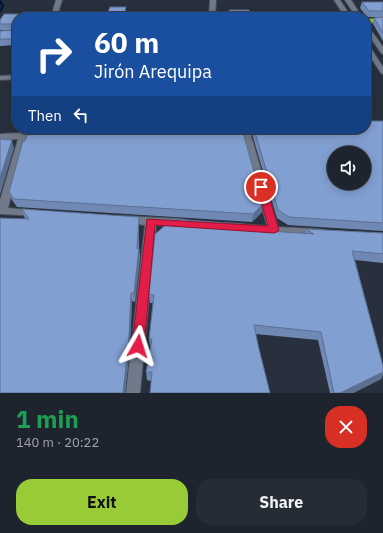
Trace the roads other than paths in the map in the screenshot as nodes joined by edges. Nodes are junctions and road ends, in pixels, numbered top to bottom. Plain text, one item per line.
1 (59, 0) edge
2 (213, 0) edge
3 (338, 0) edge
4 (348, 0) edge
5 (55, 12) edge
6 (212, 12) edge
7 (345, 12) edge
8 (356, 12) edge
9 (383, 20) edge
10 (371, 21) edge
11 (371, 34) edge
12 (371, 51) edge
13 (383, 52) edge
14 (380, 63) edge
15 (383, 72) edge
16 (12, 77) edge
17 (0, 78) edge
18 (14, 134) edge
19 (22, 134) edge
20 (246, 134) edge
21 (0, 137) edge
22 (1, 211) edge
23 (49, 214) edge
24 (112, 219) edge
25 (151, 221) junction
26 (189, 224) edge
27 (220, 226) edge
28 (274, 230) junction
29 (330, 234) edge
30 (133, 393) edge

1 - 5 street
2 - 6 street
3 - 7 street
4 - 8 street
9 - 10 highway
11 - 13 street
12 - 14 street
14 - 15 street
16 - 17 street
18 - 21 street
19 - 22 street
20 - 28 street
22 - 23 street
24 - 25 street
25 - 26 street
25 - 30 street
27 - 28 street
28 - 29 street

